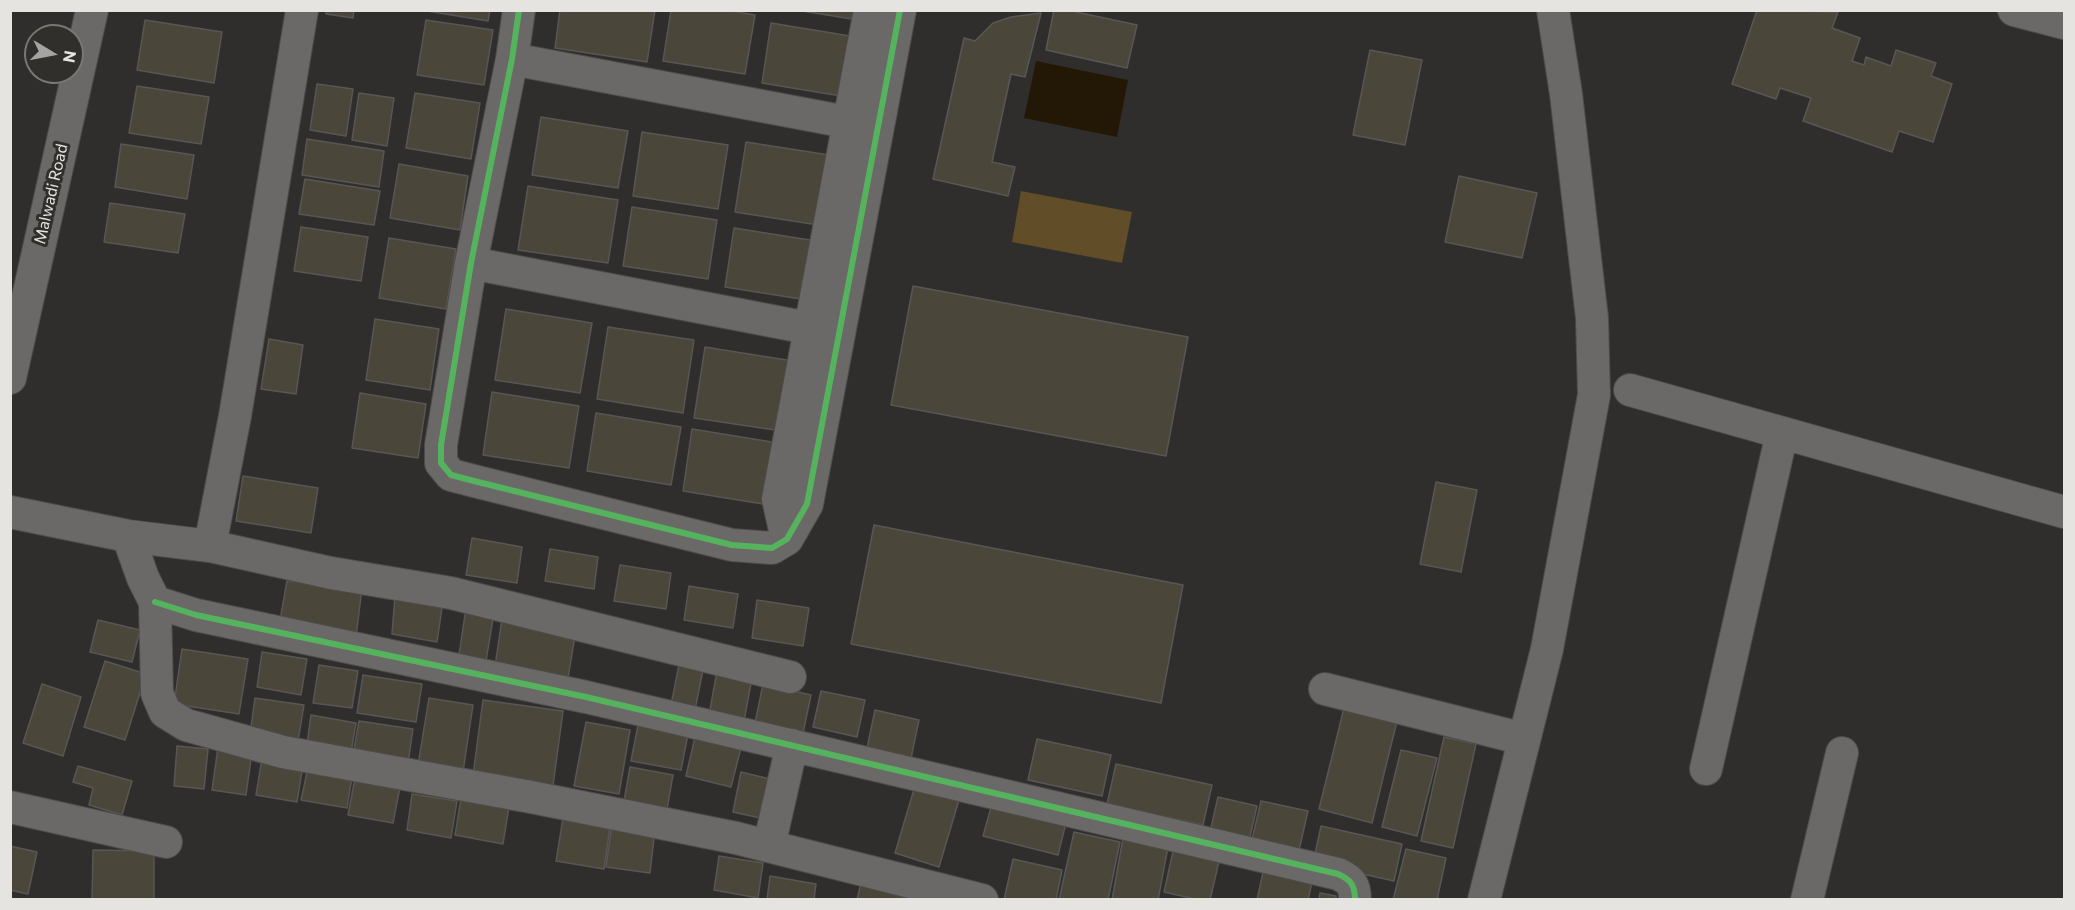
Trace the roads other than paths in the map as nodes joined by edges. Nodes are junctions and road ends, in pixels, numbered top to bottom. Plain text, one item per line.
1 (92, 10) edge
2 (302, 10) edge
3 (519, 10) edge
4 (870, 10) edge
5 (900, 10) edge
6 (1553, 10) edge
7 (2017, 11) edge
8 (2061, 18) edge
9 (512, 59) junction
10 (863, 125) junction
11 (471, 263) junction
12 (825, 331) junction
13 (10, 378) edge
14 (1630, 390) dead end
15 (1782, 433) junction
16 (10, 512) edge
17 (2064, 512) edge
18 (128, 536) junction
19 (210, 546) junction
20 (155, 602) junction
21 (790, 677) dead end
22 (1325, 689) dead end
23 (1524, 738) junction
24 (792, 745) junction
25 (1842, 753) dead end
26 (1706, 770) dead end
27 (10, 807) edge
28 (166, 842) dead end
29 (769, 846) junction
30 (982, 900) edge
31 (1355, 900) edge
32 (1484, 900) edge
33 (1807, 900) edge

1 - 13 street, Malwadi Road
2 - 19 street
3 - 9 street
4 - 10 street
5 - 10 street
6 - 23 street
7 - 8 street
9 - 10 street
9 - 11 street
10 - 12 street
11 - 12 street
11 - 12 street
14 - 15 street
15 - 17 street
15 - 26 street
16 - 18 street
18 - 19 street
18 - 20 street
19 - 21 street
20 - 24 street
20 - 29 street
22 - 23 street
23 - 32 street
24 - 29 street
24 - 31 street
25 - 33 street
27 - 28 street
29 - 30 street

